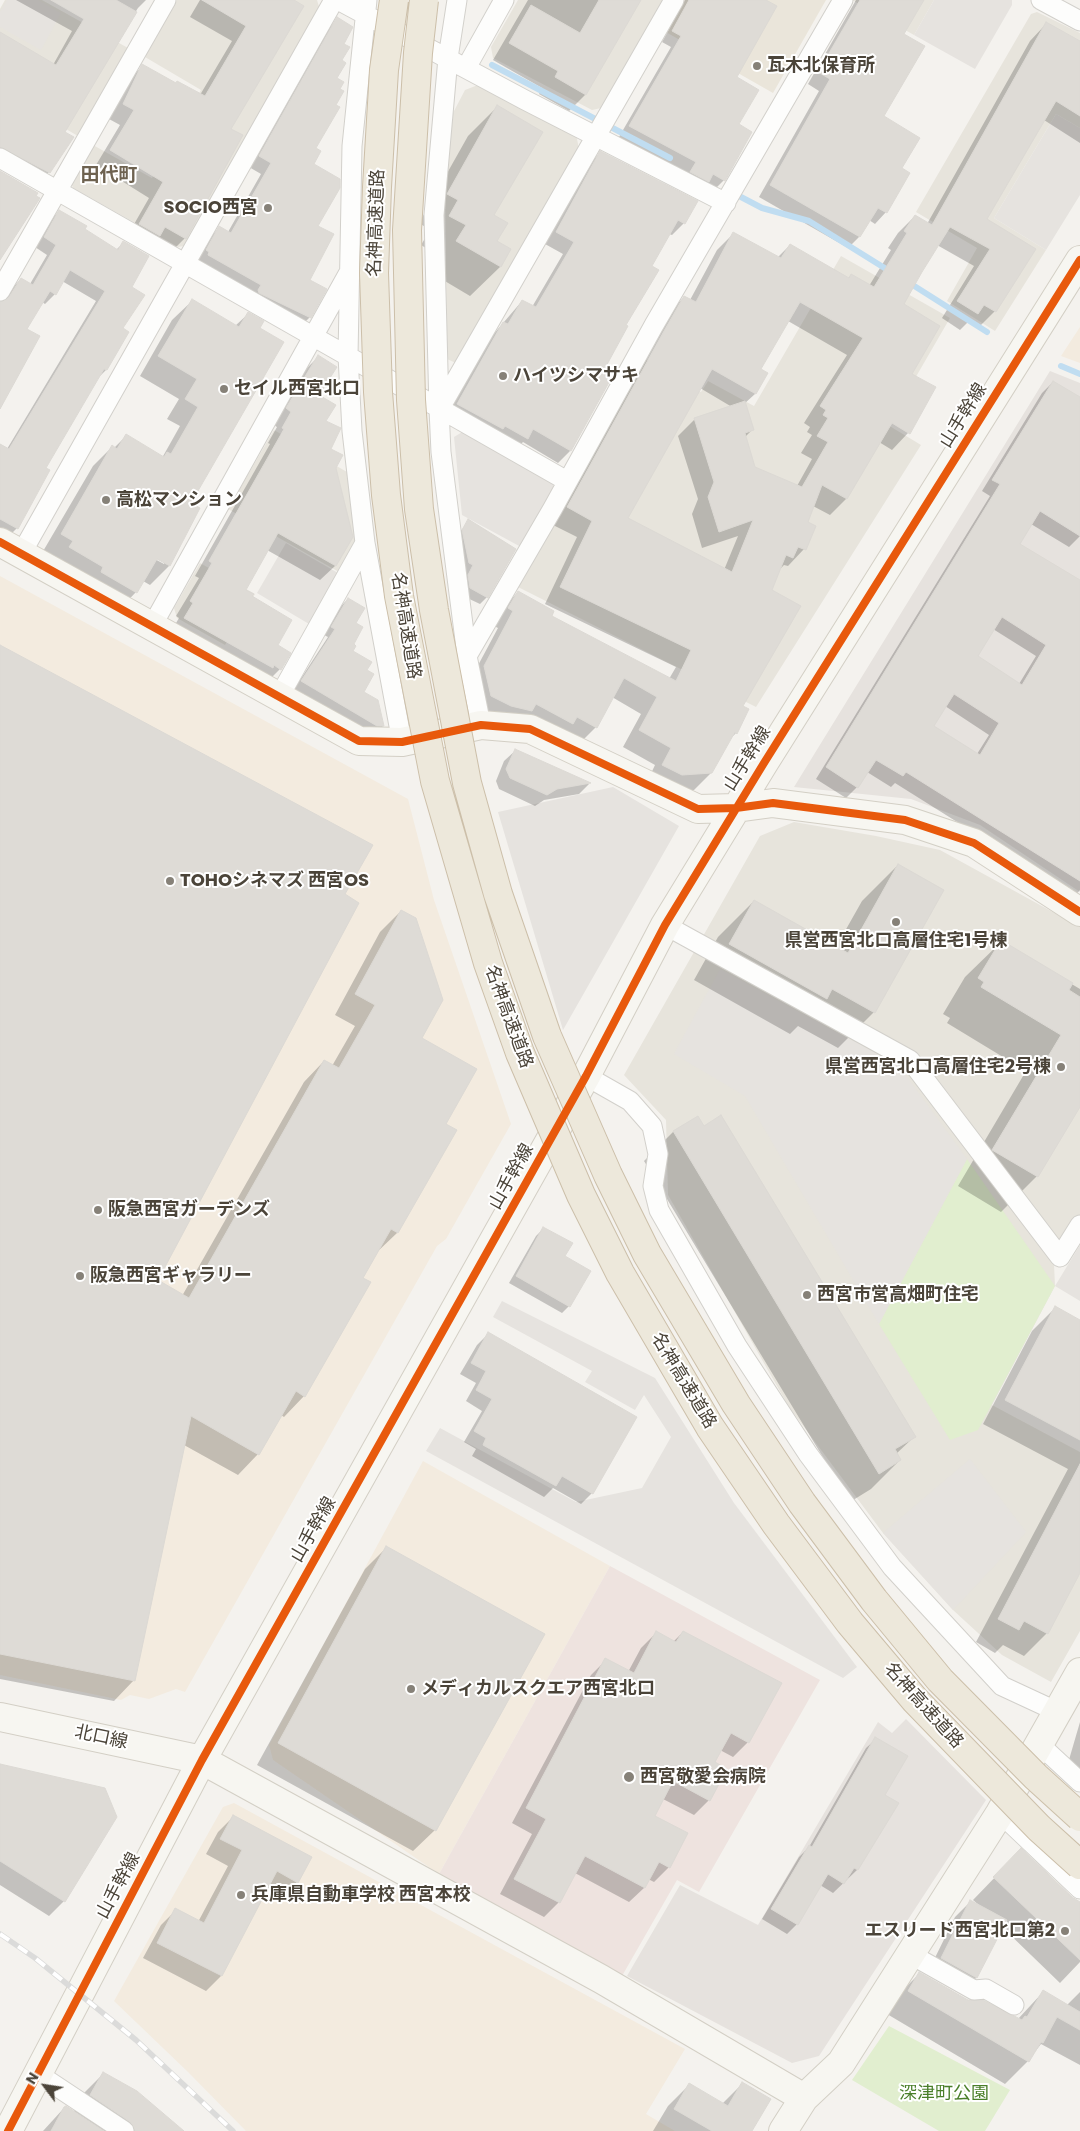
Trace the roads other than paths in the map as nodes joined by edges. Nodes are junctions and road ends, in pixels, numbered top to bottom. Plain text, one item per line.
1 (166, 0) edge
2 (334, 0) edge
3 (338, 0) edge
4 (394, 0) edge
5 (424, 0) edge
6 (457, 0) edge
7 (504, 0) edge
8 (674, 0) edge
9 (843, 0) edge
10 (1041, 0) edge
11 (366, 7) edge
12 (1080, 21) edge
13 (448, 58) junction
14 (466, 68) junction
15 (601, 128) junction
16 (0, 158) edge
17 (57, 191) junction
18 (726, 203) junction
19 (1080, 260) edge
20 (186, 264) junction
21 (350, 271) junction
22 (0, 291) edge
23 (314, 336) junction
24 (348, 356) junction
25 (439, 409) junction
26 (567, 481) junction
27 (365, 543) junction
28 (11, 548) edge
29 (152, 626) junction
30 (467, 656) junction
31 (279, 697) junction
32 (481, 724) junction
33 (402, 742) junction
34 (736, 808) junction
35 (1080, 912) edge
36 (665, 924) junction
37 (586, 1076) junction
38 (1080, 1225) edge
39 (1080, 1672) edge
40 (1058, 1712) junction
41 (0, 1717) edge
42 (1039, 1744) junction
43 (202, 1760) junction
44 (1080, 1782) edge
45 (1000, 1813) junction
46 (1080, 1817) edge
47 (1080, 1865) edge
48 (1080, 1889) edge
49 (910, 1954) junction
50 (1014, 2006) dead end
51 (38, 2074) junction
52 (804, 2098) junction
53 (8, 2131) edge
54 (124, 2131) edge
55 (783, 2131) edge

1 - 17 street
2 - 20 street
3 - 11 street
4 - 47 highway, 名神高速道路, bridge
5 - 46 highway, 名神高速道路, bridge
6 - 13 street
7 - 14 street
8 - 15 street
9 - 18 street
10 - 12 street
11 - 13 street
11 - 21 street
13 - 14 street
13 - 25 street
14 - 15 street
15 - 18 street
15 - 25 street
16 - 17 street
17 - 20 street
17 - 22 street
18 - 26 street
19 - 34 street, 山手幹線
20 - 23 street
20 - 28 street
21 - 23 street
21 - 24 street
23 - 24 street
23 - 29 street
24 - 25 street
24 - 27 street
25 - 26 street
25 - 30 street
26 - 30 street
27 - 31 street
27 - 33 street
28 - 29 street
29 - 31 street
30 - 32 street
31 - 33 street
32 - 33 street
32 - 34 street
34 - 35 street
34 - 36 street, 山手幹線
36 - 37 street, 山手幹線
36 - 38 street
37 - 40 street
37 - 43 street, 山手幹線
39 - 40 street
40 - 42 street
41 - 43 street, 北口線
42 - 44 street
42 - 45 street
43 - 51 street, 山手幹線
43 - 52 street, 北口線
45 - 48 street
45 - 49 street
49 - 50 street
49 - 52 street
51 - 53 street, 山手幹線
51 - 54 street
52 - 55 street

